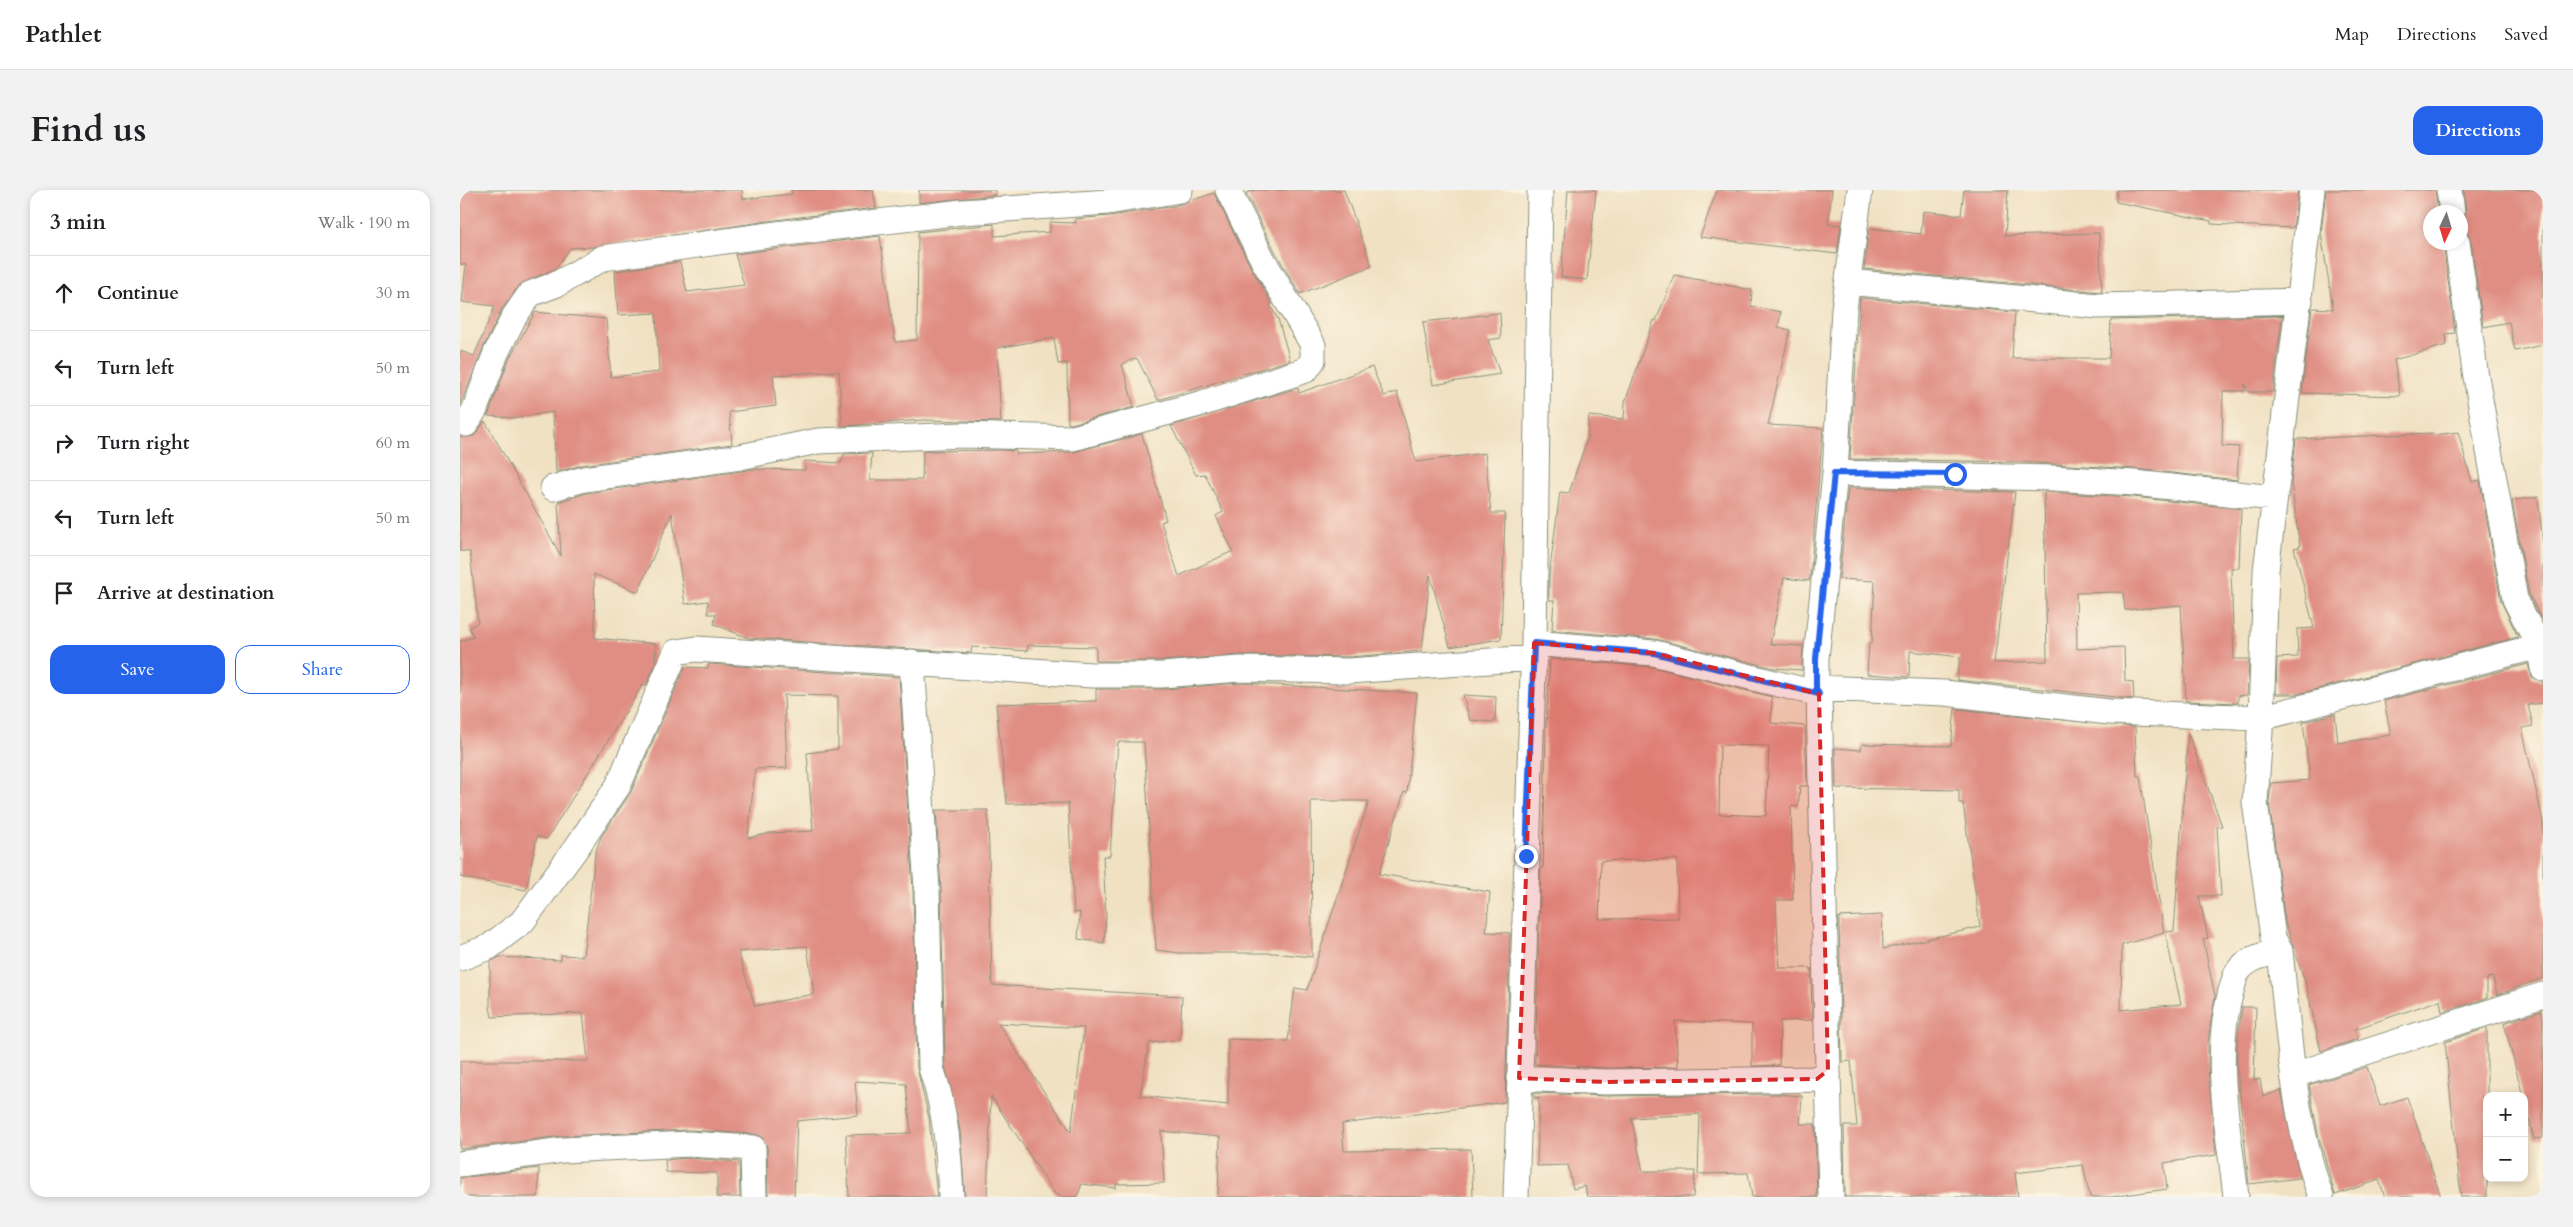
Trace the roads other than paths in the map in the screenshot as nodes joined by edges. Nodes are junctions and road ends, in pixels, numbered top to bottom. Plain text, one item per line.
1 (1180, 190) edge
2 (1228, 190) edge
3 (1540, 190) edge
4 (1860, 190) edge
5 (2312, 190) edge
6 (2449, 190) edge
7 (2451, 205) edge
8 (2458, 250) edge
9 (1848, 282) junction
10 (2300, 301) junction
11 (460, 421) edge
12 (1834, 473) junction
13 (553, 488) dead end
14 (2274, 498) junction
15 (1534, 651) junction
16 (2542, 653) edge
17 (912, 662) junction
18 (1818, 691) junction
19 (2262, 718) junction
20 (2280, 951) junction
21 (460, 958) edge
22 (2543, 995) edge
23 (1828, 1070) junction
24 (2294, 1075) junction
25 (1519, 1078) junction
26 (460, 1164) edge
27 (754, 1197) edge
28 (951, 1197) edge
29 (1516, 1197) edge
30 (1831, 1197) edge
31 (2236, 1197) edge
32 (2322, 1197) edge

1 - 11 street
2 - 13 street
3 - 15 street
4 - 9 street
5 - 10 street
6 - 7 street
8 - 16 street
9 - 10 street
9 - 12 street
10 - 14 street
12 - 14 street
12 - 18 street
14 - 19 street
15 - 17 street
15 - 18 street
15 - 25 street
16 - 19 street
17 - 21 street
17 - 28 street
18 - 19 street
18 - 23 street
19 - 20 street
20 - 24 street
20 - 31 street
22 - 24 street
23 - 25 street
23 - 30 street
24 - 32 street
25 - 29 street
26 - 27 street

